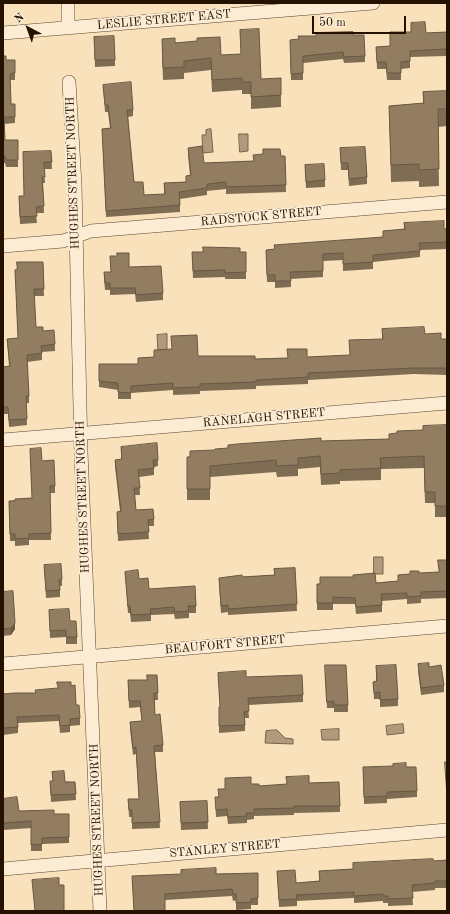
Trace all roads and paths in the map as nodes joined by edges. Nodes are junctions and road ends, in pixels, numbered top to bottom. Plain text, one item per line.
1 (68, 3) edge
2 (373, 3) edge
3 (68, 28) junction
4 (3, 33) edge
5 (69, 82) dead end
6 (447, 202) edge
7 (76, 236) junction
8 (3, 246) edge
9 (447, 403) edge
10 (81, 434) junction
11 (3, 440) edge
12 (447, 626) edge
13 (90, 658) junction
14 (3, 664) edge
15 (447, 830) edge
16 (99, 861) junction
17 (3, 869) edge
18 (100, 911) edge

1 - 3 street
2 - 3 street, LESLIE STREET EAST
3 - 4 street, LESLIE STREET EAST
5 - 7 street, HUGHES STREET NORTH
6 - 7 street, RADSTOCK STREET
7 - 8 street, RADSTOCK STREET
7 - 10 street, HUGHES STREET NORTH
9 - 10 street, RANELAGH STREET
10 - 11 street, RANELAGH STREET
10 - 13 street, HUGHES STREET NORTH
12 - 13 street, BEAUFORT STREET
13 - 14 street, BEAUFORT STREET
13 - 16 street, HUGHES STREET NORTH
15 - 16 street, STANLEY STREET
16 - 17 street, STANLEY STREET
16 - 18 street, HUGHES STREET NORTH

